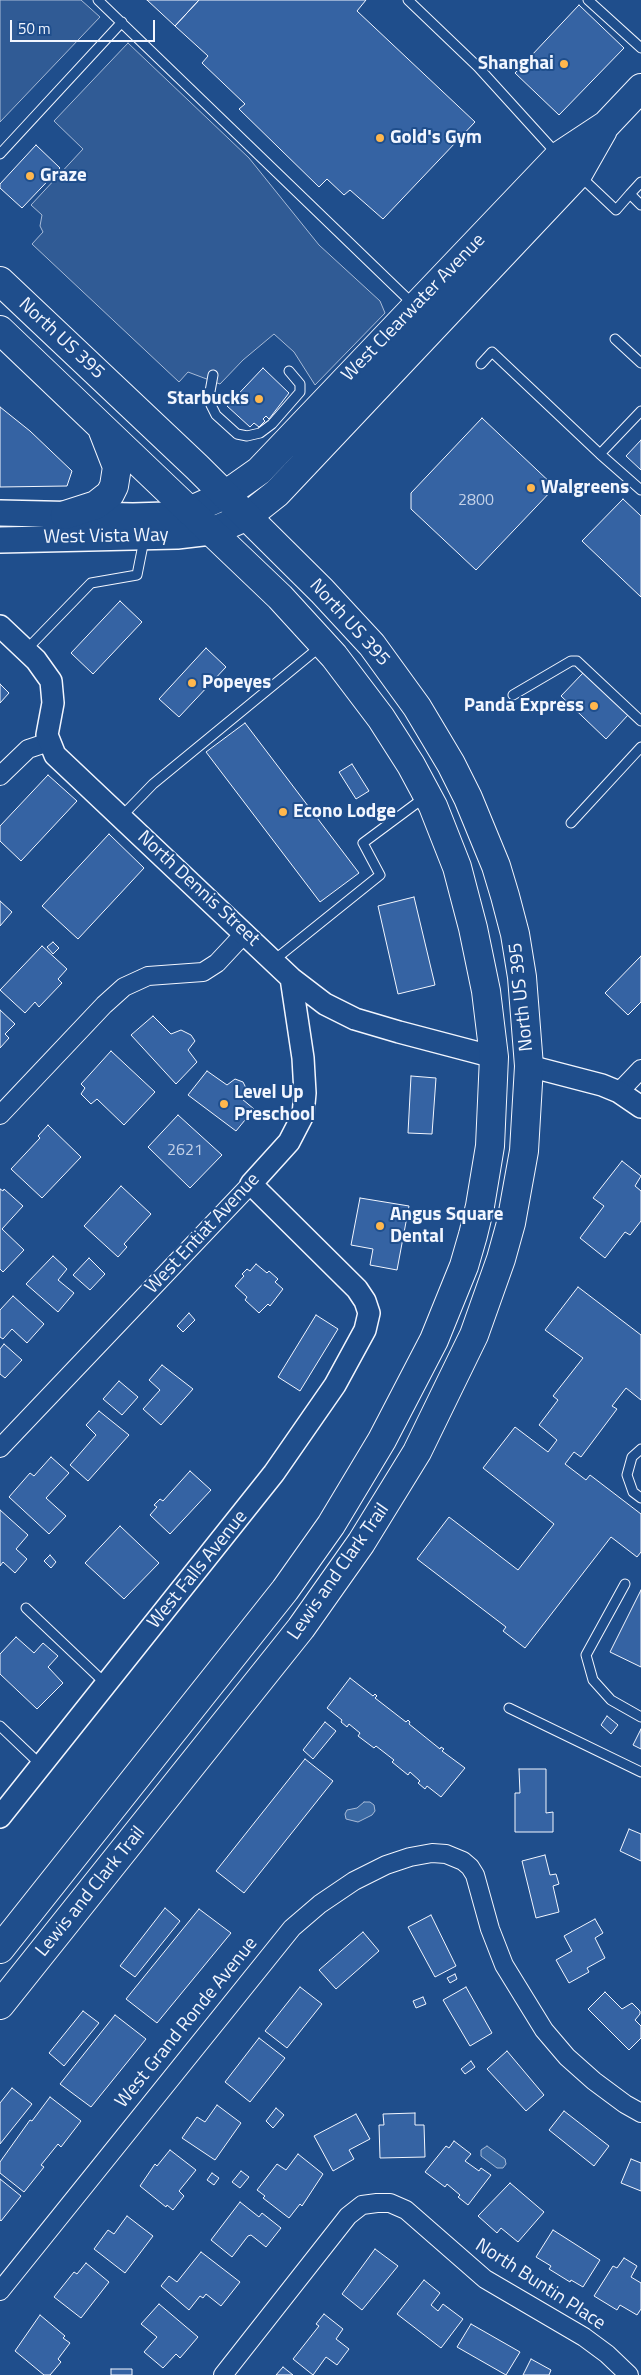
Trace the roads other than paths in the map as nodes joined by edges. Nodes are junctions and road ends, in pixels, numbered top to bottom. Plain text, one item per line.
1 (98, 0) edge
2 (408, 0) edge
3 (588, 0) edge
4 (122, 22) junction
5 (641, 48) edge
6 (641, 88) edge
7 (0, 154) edge
8 (569, 165) junction
9 (641, 182) edge
10 (630, 194) junction
11 (641, 205) edge
12 (506, 212) junction
13 (0, 281) edge
14 (416, 306) junction
15 (438, 322) junction
16 (0, 330) edge
17 (615, 339) dead end
18 (480, 364) dead end
19 (641, 364) edge
20 (289, 371) dead end
21 (213, 375) dead end
22 (641, 411) edge
23 (100, 425) junction
24 (600, 454) junction
25 (641, 490) edge
26 (225, 495) junction
27 (189, 511) junction
28 (0, 513) edge
29 (65, 515) junction
30 (248, 516) junction
31 (211, 532) junction
32 (144, 537) junction
33 (0, 540) edge
34 (0, 626) edge
35 (323, 644) junction
36 (26, 650) junction
37 (513, 695) dead end
38 (641, 721) edge
39 (48, 742) junction
40 (641, 747) edge
41 (0, 776) edge
42 (427, 796) junction
43 (121, 817) junction
44 (571, 823) dead end
45 (245, 933) junction
46 (273, 961) junction
47 (291, 978) junction
48 (494, 1057) junction
49 (528, 1066) junction
50 (641, 1069) edge
51 (619, 1092) junction
52 (641, 1107) edge
53 (0, 1115) edge
54 (251, 1184) junction
55 (0, 1448) edge
56 (641, 1449) edge
57 (641, 1498) edge
58 (625, 1584) dead end
59 (26, 1608) dead end
60 (106, 1684) junction
61 (509, 1708) dead end
62 (641, 1717) edge
63 (0, 1726) edge
64 (41, 1766) junction
65 (641, 1772) edge
66 (0, 1817) edge
67 (0, 1950) edge
68 (0, 2005) edge
69 (641, 2113) edge
70 (0, 2291) edge
71 (223, 2375) edge
72 (630, 2375) edge

1 - 4 lane
2 - 8 lane
3 - 5 lane
4 - 7 lane
4 - 14 lane
6 - 8 main road, West Clearwater Avenue
8 - 10 lane
8 - 12 main road, West Clearwater Avenue
8 - 15 main road, West Clearwater Avenue
9 - 10 lane
10 - 11 lane
12 - 14 main road, West Clearwater Avenue
12 - 15 main road
13 - 26 main road, North US 395
14 - 26 main road, West Clearwater Avenue
15 - 30 main road, West Clearwater Avenue
16 - 23 main road, North US 395
17 - 19 lane
18 - 24 lane
20 - 21 lane
22 - 24 lane
23 - 27 main road, North US 395
23 - 29 main road
24 - 25 lane
26 - 27 main road, West Clearwater Avenue
26 - 30 main road, North US 395
27 - 29 main road, West Vista Way
27 - 31 main road, North US 395
28 - 29 main road, West Vista Way
30 - 31 main road, West Clearwater Avenue
30 - 49 main road, North US 395
31 - 32 main road, West Vista Way
31 - 35 main road, North US 395
32 - 33 main road, West Vista Way
32 - 36 lane
34 - 36 street
35 - 42 main road, North US 395
35 - 43 lane
36 - 39 street
37 - 38 lane
39 - 41 street
39 - 43 street, North Dennis Street
40 - 44 lane
42 - 46 lane
42 - 48 main road, North US 395
43 - 45 street, North Dennis Street
45 - 46 street, North Dennis Street
45 - 53 street
46 - 47 street, North Dennis Street
47 - 48 street, North Dennis Street
47 - 54 street, West Entiat Avenue
48 - 67 main road, Lewis and Clark Trail
49 - 51 street
49 - 68 main road, Lewis and Clark Trail
50 - 51 street
51 - 52 street
54 - 55 street, West Entiat Avenue
54 - 60 street, West Falls Avenue
56 - 57 lane
58 - 62 lane
59 - 60 lane
60 - 64 street, West Falls Avenue
61 - 65 lane
63 - 64 lane
64 - 66 street, West Falls Avenue
69 - 70 street, West Grand Ronde Avenue
71 - 72 street, North Buntin Place

